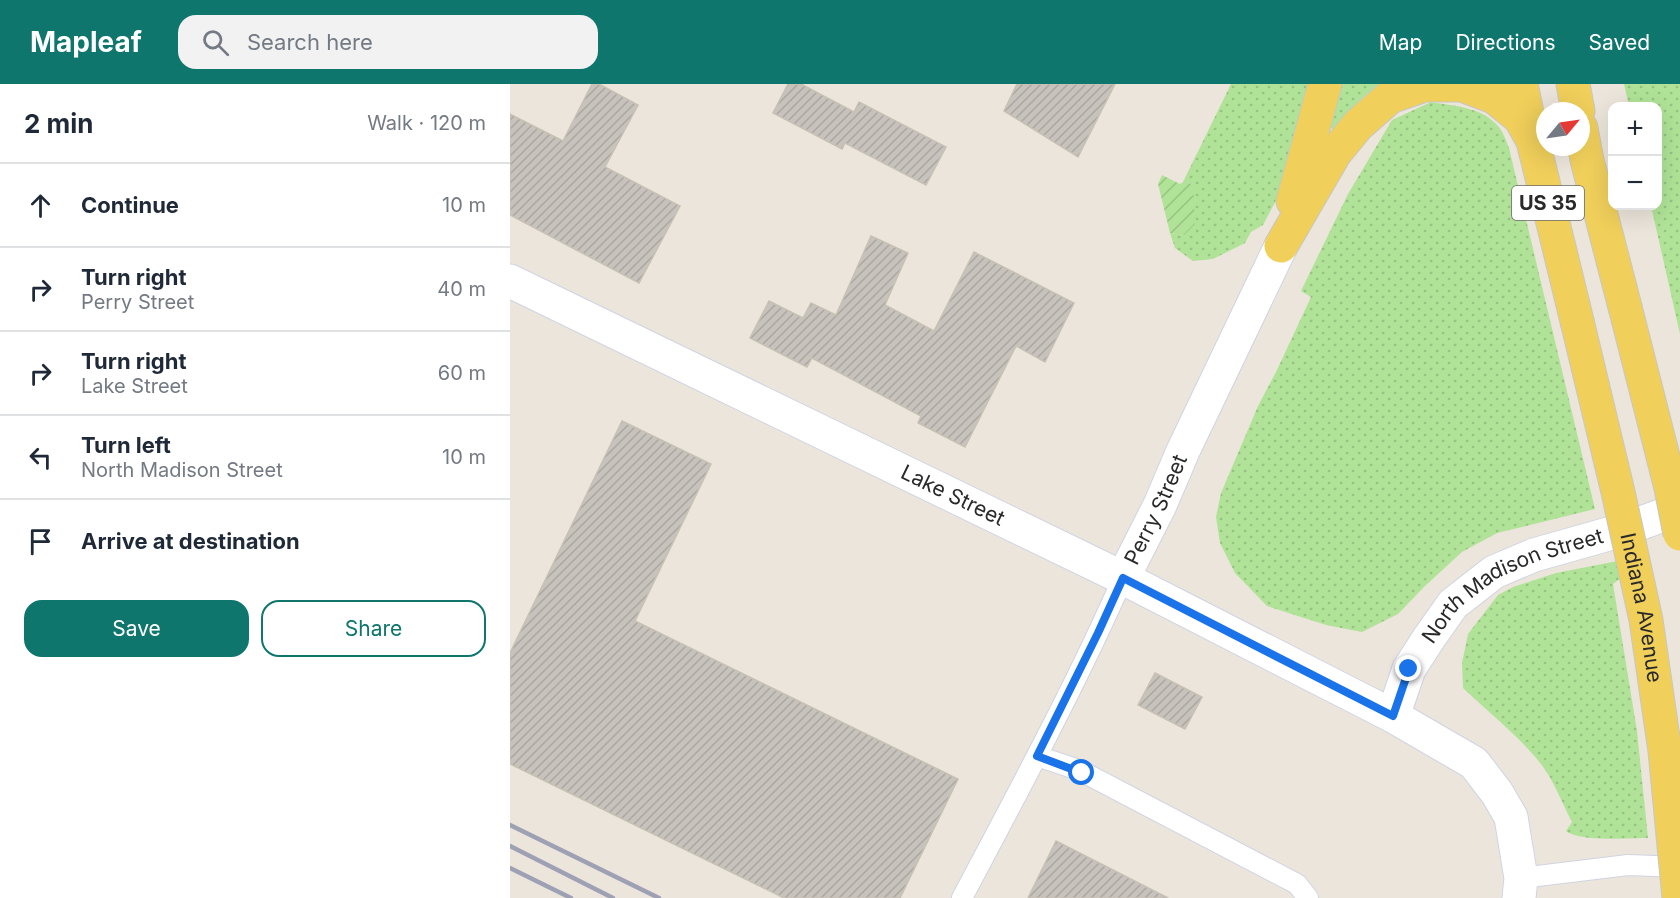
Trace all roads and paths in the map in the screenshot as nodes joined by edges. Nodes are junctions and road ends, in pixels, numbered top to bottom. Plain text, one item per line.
1 (1325, 84) edge
2 (1521, 84) edge
3 (1573, 84) edge
4 (1576, 102) edge
5 (1533, 141) junction
6 (1586, 156) edge
7 (1281, 246) junction
8 (510, 281) edge
9 (1680, 509) edge
10 (1680, 534) edge
11 (1123, 578) junction
12 (1393, 716) junction
13 (1037, 756) junction
14 (1680, 867) edge
15 (1520, 888) edge
16 (962, 898) edge
17 (1308, 898) edge
18 (1679, 898) edge

1 - 7 main road
2 - 5 main road, US 35
3 - 4 main road
5 - 7 main road
5 - 18 main road, Indiana Avenue / US 35, bridge
6 - 10 main road, US 35, bridge
7 - 11 street, Perry Street
8 - 11 street, Lake Street
9 - 12 street, North Madison Street
11 - 12 street, Lake Street
11 - 13 lane, Perry Street
12 - 15 street, Lake Street
13 - 16 lane, Perry Street
13 - 17 lane
14 - 15 lane

